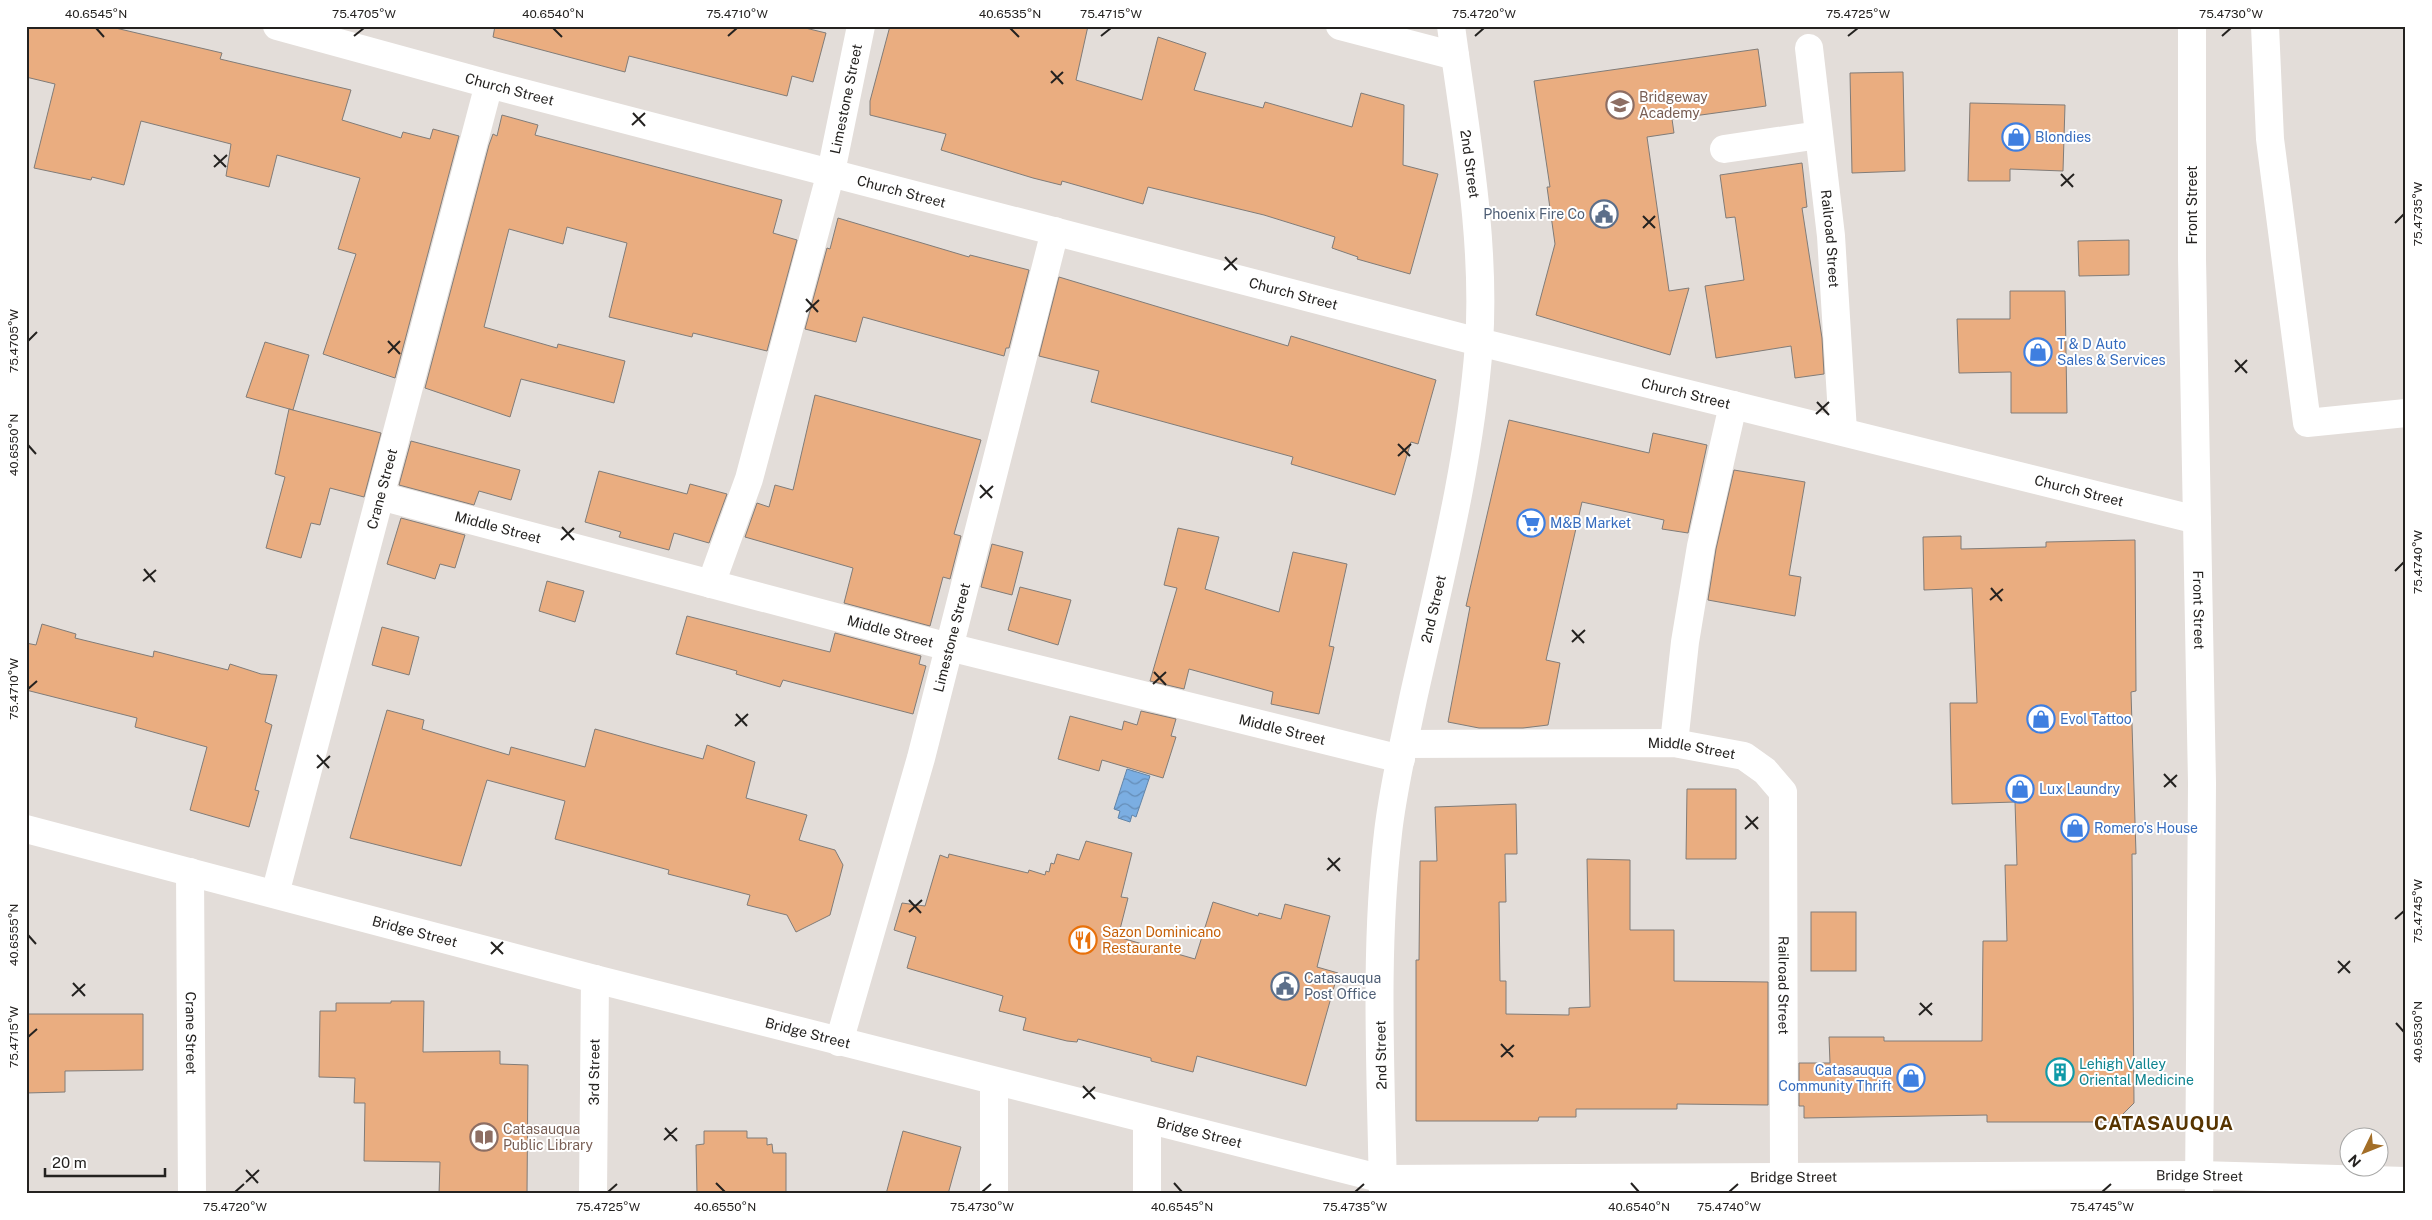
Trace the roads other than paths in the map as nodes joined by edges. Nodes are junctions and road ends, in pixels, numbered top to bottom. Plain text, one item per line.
1 (277, 26) edge
2 (861, 26) edge
3 (1340, 26) edge
4 (1451, 26) edge
5 (2192, 26) edge
6 (2265, 26) edge
7 (1809, 48) dead end
8 (1455, 56) junction
9 (489, 84) junction
10 (1819, 135) junction
11 (1724, 149) dead end
12 (831, 172) junction
13 (1055, 231) junction
14 (1479, 342) junction
15 (1732, 405) junction
16 (2406, 413) edge
17 (1844, 431) junction
18 (380, 496) junction
19 (2197, 520) junction
20 (711, 584) junction
21 (949, 647) junction
22 (1674, 743) junction
23 (1402, 751) junction
24 (1783, 792) joint
25 (26, 829) edge
26 (190, 872) junction
27 (275, 894) junction
28 (595, 979) junction
29 (839, 1042) junction
30 (994, 1081) junction
31 (1147, 1120) junction
32 (2406, 1181) edge
33 (1772, 1183) edge
34 (2199, 1185) edge
35 (1383, 1186) edge
36 (192, 1194) edge
37 (593, 1194) edge
38 (994, 1194) edge
39 (1147, 1194) edge

1 - 9 street, Church Street
2 - 12 street, Limestone Street
3 - 8 street
4 - 8 street, 2nd Street
5 - 19 street, Front Street
6 - 16 street
7 - 10 street, Railroad Street
8 - 14 street, 2nd Street
9 - 12 street, Church Street
9 - 18 street, Crane Street
10 - 11 street
10 - 17 street, Railroad Street
12 - 13 street, Church Street
12 - 20 street, Limestone Street
13 - 14 street, Church Street
13 - 21 street, Limestone Street
14 - 15 street, Church Street
14 - 23 street, 2nd Street
15 - 17 street, Church Street
15 - 22 street
17 - 19 street, Church Street
18 - 20 street, Middle Street
18 - 27 street, Crane Street
19 - 34 street, Front Street
20 - 21 street, Middle Street
21 - 23 street, Middle Street
21 - 29 street, Limestone Street
22 - 23 street, Middle Street
22 - 24 street, Middle Street
23 - 35 street, 2nd Street
24 - 33 street, Railroad Street
25 - 26 street, Bridge Street
26 - 27 street, Bridge Street
26 - 36 street, Crane Street
27 - 28 street, Bridge Street
28 - 29 street, Bridge Street
28 - 37 street, 3rd Street
29 - 30 street, Bridge Street
30 - 31 street, Bridge Street
30 - 38 street
31 - 35 street, Bridge Street
31 - 39 street
32 - 34 street, Bridge Street
33 - 34 street, Bridge Street
33 - 35 street, Bridge Street

